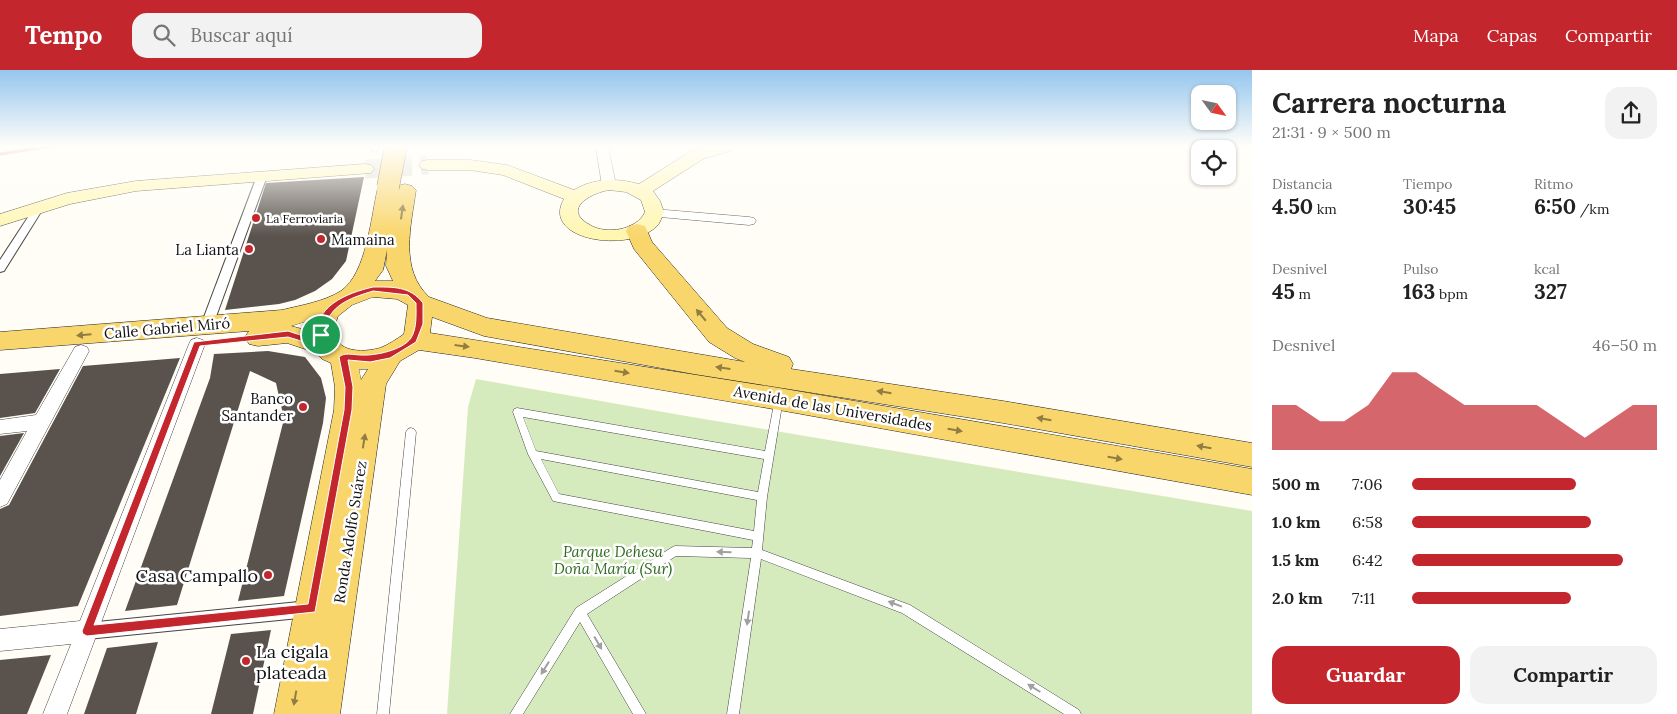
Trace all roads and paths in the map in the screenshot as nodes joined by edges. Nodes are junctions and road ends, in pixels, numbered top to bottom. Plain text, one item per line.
1 (262, 176) joint
2 (397, 176) edge
3 (400, 176) edge
4 (522, 176) edge
5 (607, 176) edge
6 (664, 176) edge
7 (609, 185) junction
8 (397, 186) junction
9 (641, 191) junction
10 (576, 197) junction
11 (39, 207) junction
12 (654, 212) junction
13 (0, 220) edge
14 (749, 221) dead end
15 (637, 231) junction
16 (0, 268) edge
17 (415, 298) junction
18 (342, 301) junction
19 (202, 334) junction
20 (0, 341) edge
21 (402, 348) junction
22 (334, 351) junction
23 (81, 352) junction
24 (0, 357) edge
25 (835, 384) junction
26 (779, 399) junction
27 (43, 422) junction
28 (0, 427) edge
29 (411, 432) dead end
30 (534, 454) junction
31 (1252, 455) edge
32 (770, 456) junction
33 (1252, 482) edge
34 (762, 497) junction
35 (0, 498) edge
36 (758, 536) junction
37 (757, 553) junction
38 (312, 608) junction
39 (580, 612) junction
40 (87, 631) junction
41 (0, 640) edge
42 (55, 714) edge
43 (293, 714) edge
44 (321, 714) edge
45 (383, 714) edge
46 (516, 714) edge
47 (640, 714) edge
48 (734, 714) edge
49 (1075, 714) edge

1 - 11 main road
1 - 19 street
2 - 8 main road, bridge
3 - 8 main road
4 - 10 main road
5 - 7 street
6 - 9 main road
7 - 9 main road
7 - 10 main road
17 -> 8 main road
8 - 18 main road
9 - 12 main road
10 - 15 main road
11 - 13 main road
11 - 16 street
12 - 14 street
12 - 15 main road
25 -> 15 main road
17 - 18 main road
17 - 21 main road
25 -> 17 main road, Avenida de las Universidades
18 - 19 main road, Calle Gabriel Miró
18 - 22 main road
19 -> 20 main road, Calle Gabriel Miró
19 - 22 main road, Calle Gabriel Miró
19 - 23 main road, Calle Gabriel Miró
19 - 40 street
21 - 22 main road
21 -> 26 main road, Avenida de las Universidades
44 -> 21 main road, Ronda Adolfo Suárez
22 - 38 main road, Ronda Adolfo Suárez
23 - 24 main road, Calle Gabriel Miró
23 - 27 street
31 -> 25 main road, Avenida de las Universidades
26 - 32 lane
26 -> 33 main road, Avenida de las Universidades
27 - 28 street
27 - 35 street
29 - 45 lane
30 - 32 lane
30 - 34 lane
30 - 36 lane
32 - 34 lane
34 - 36 lane
36 - 37 lane
37 -> 39 lane
37 -> 48 lane
49 -> 37 lane
38 - 40 street
38 -> 43 main road, Ronda Adolfo Suárez
39 -> 46 lane
39 -> 47 lane
40 - 41 street
40 - 42 street

